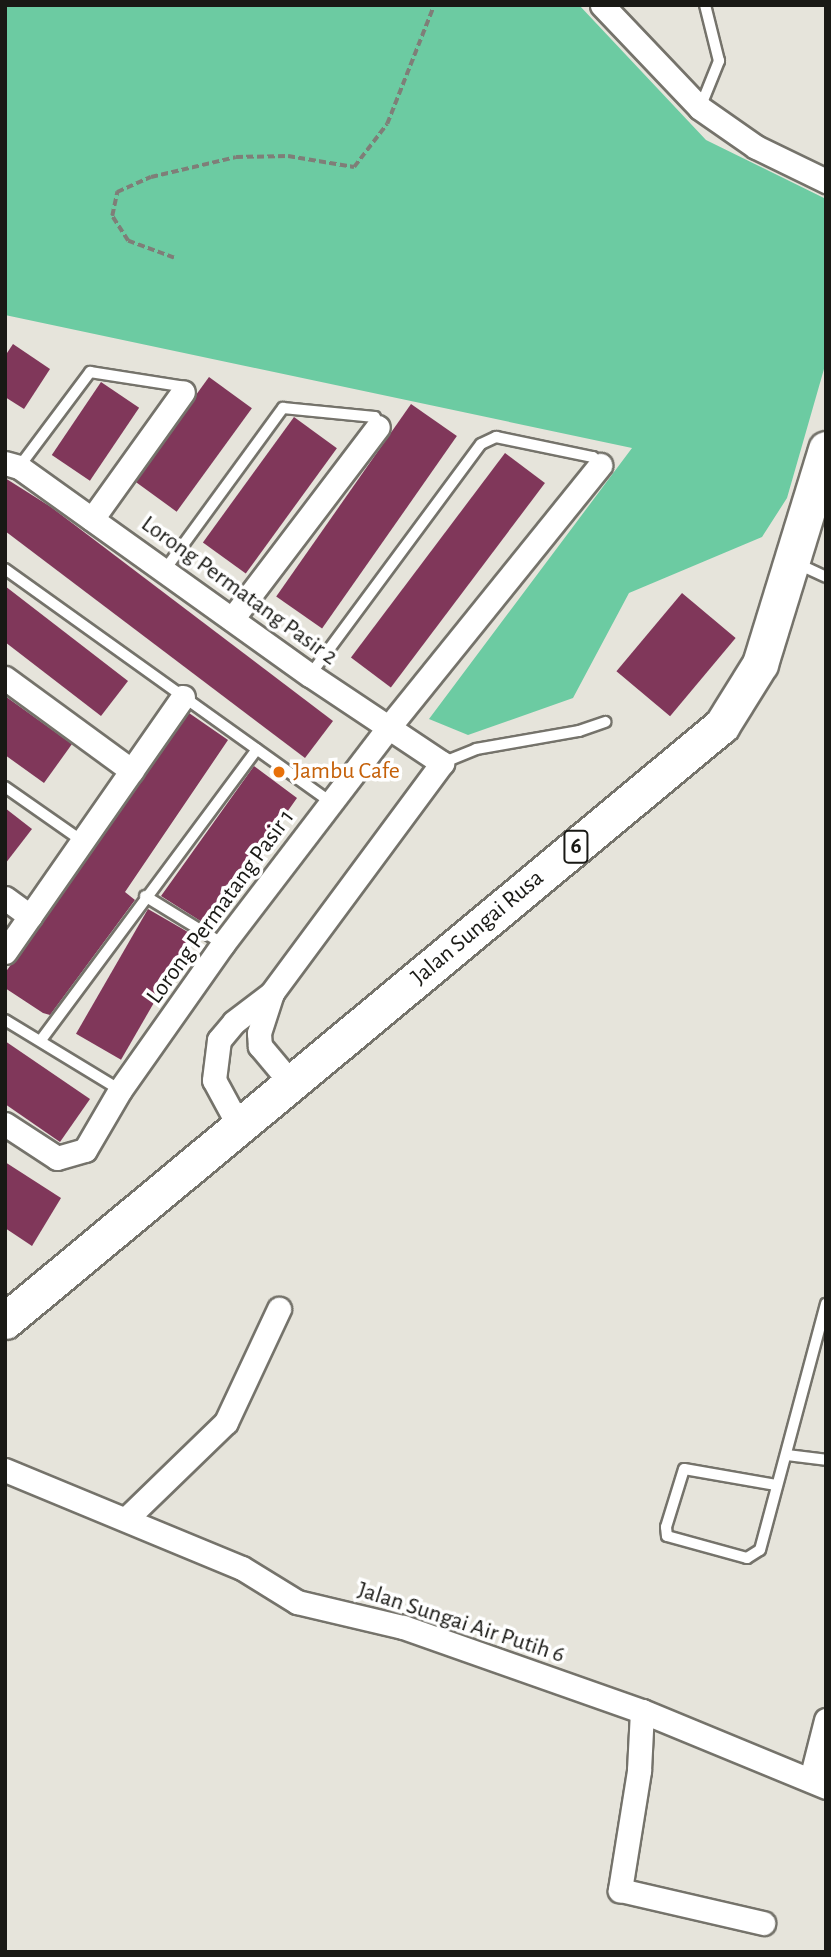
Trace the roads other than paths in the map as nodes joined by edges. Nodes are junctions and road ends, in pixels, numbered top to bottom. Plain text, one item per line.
1 (602, 5) edge
2 (705, 5) edge
3 (700, 108) junction
4 (826, 181) edge
5 (183, 392) joint
6 (378, 427) joint
7 (826, 451) edge
8 (12, 465) edge
9 (600, 465) joint
10 (92, 519) junction
11 (802, 537) junction
12 (5, 569) edge
13 (164, 571) junction
14 (826, 577) edge
15 (232, 619) junction
16 (310, 675) junction
17 (5, 678) edge
18 (183, 697) junction
19 (605, 722) dead end
20 (388, 728) junction
21 (257, 749) junction
22 (442, 763) junction
23 (131, 771) junction
24 (5, 787) edge
25 (331, 802) junction
26 (82, 841) junction
27 (145, 896) junction
28 (5, 898) edge
29 (30, 916) junction
30 (223, 944) junction
31 (5, 952) edge
32 (272, 993) junction
33 (5, 1020) edge
34 (41, 1040) junction
35 (291, 1083) junction
36 (120, 1090) junction
37 (5, 1124) edge
38 (239, 1126) junction
39 (826, 1304) edge
40 (279, 1309) dead end
41 (5, 1321) edge
42 (787, 1455) junction
43 (826, 1460) edge
44 (5, 1470) edge
45 (776, 1485) junction
46 (126, 1519) junction
47 (642, 1711) junction
48 (826, 1720) edge
49 (818, 1783) edge
50 (763, 1923) dead end

1 - 3 street
2 - 3 lane
3 - 4 street
5 - 8 lane
5 - 10 street
6 - 13 lane
6 - 15 street
7 - 11 main road, Jalan Sungai Rusa / 6
8 - 10 street, Lorong Permatang Pasir 2
9 - 16 lane
9 - 20 street, Lorong Permatang Pasir 1
10 - 13 street, Lorong Permatang Pasir 2
11 - 14 lane
11 - 35 main road, Jalan Sungai Rusa / 6
12 - 18 lane
13 - 15 street, Lorong Permatang Pasir 2
15 - 16 street, Lorong Permatang Pasir 2
16 - 20 street, Lorong Permatang Pasir 2
17 - 23 street
18 - 21 lane
18 - 23 street
19 - 22 lane
20 - 22 street, Lorong Permatang Pasir 2
20 - 25 street, Lorong Permatang Pasir 1
21 - 25 lane
21 - 27 lane
22 - 32 street
23 - 26 street
24 - 26 lane
25 - 30 street, Lorong Permatang Pasir 1
26 - 29 street
27 - 30 lane
27 - 34 lane
28 - 29 street
29 - 31 street
30 - 36 street, Lorong Permatang Pasir 1
32 - 35 street
32 - 38 street
33 - 34 lane
34 - 36 lane
35 - 38 main road, Jalan Sungai Rusa / 6
36 - 37 street, Lorong Permatang Pasir 1
38 - 41 main road, Jalan Sungai Rusa / 6
39 - 42 lane
40 - 46 street
42 - 43 lane
42 - 45 lane
44 - 46 street, Jalan Sungai Air Putih 6
45 - 45 lane
46 - 47 street, Jalan Sungai Air Putih 6
47 - 49 street, Jalan Sungai Air Putih 6
47 - 50 street
48 - 49 street, Jalan Sungai Air Putih 6

